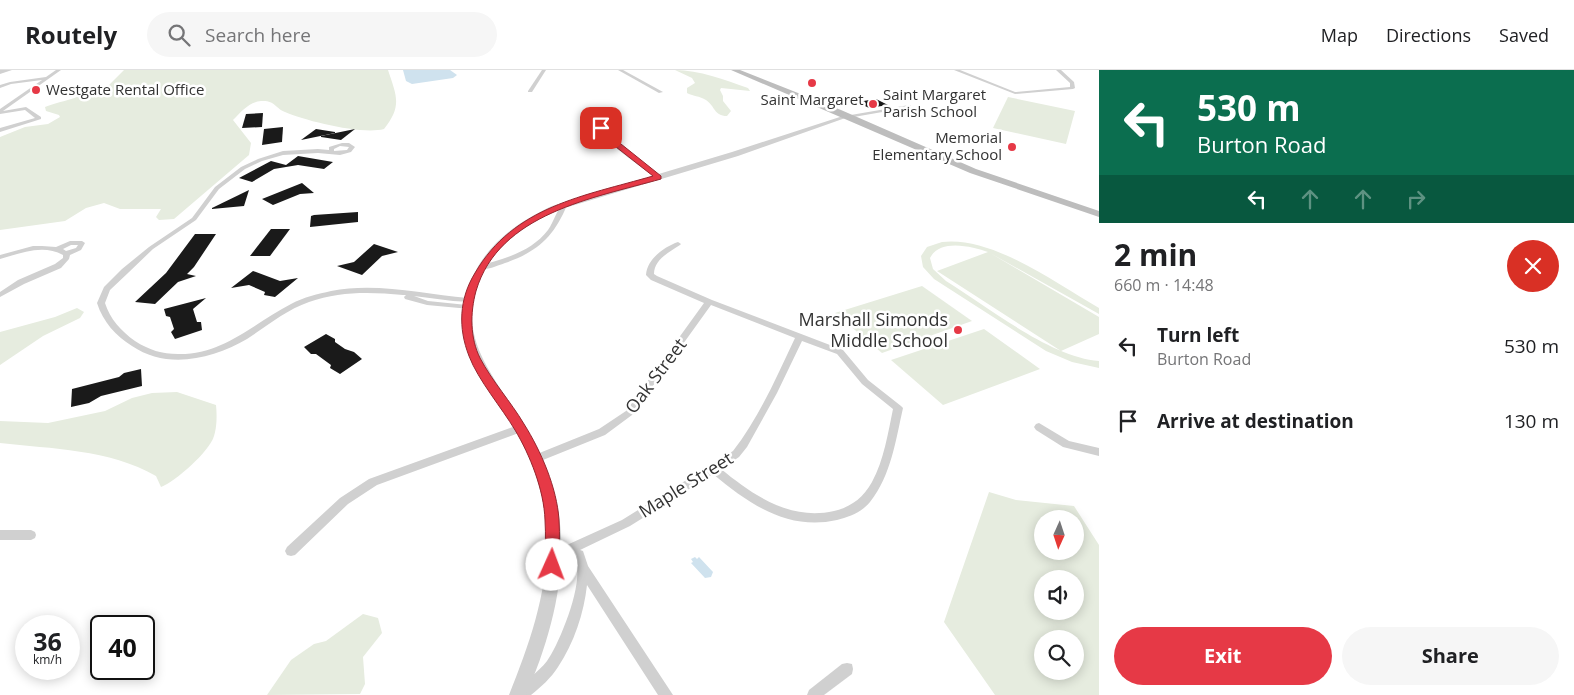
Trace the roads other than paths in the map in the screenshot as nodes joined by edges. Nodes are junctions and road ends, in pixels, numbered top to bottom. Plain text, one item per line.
1 (9, 70) edge
2 (58, 70) edge
3 (544, 70) edge
4 (620, 70) edge
5 (734, 70) edge
6 (956, 70) edge
7 (1058, 70) edge
8 (0, 72) edge
9 (48, 78) junction
10 (0, 87) edge
11 (530, 91) dead end
12 (662, 92) dead end
13 (909, 106) dead end
14 (594, 111) dead end
15 (0, 112) edge
16 (848, 116) junction
17 (0, 130) edge
18 (332, 152) dead end
19 (658, 177) junction
20 (564, 205) junction
21 (1099, 214) edge
22 (678, 244) dead end
23 (56, 250) junction
24 (66, 254) junction
25 (0, 257) edge
26 (481, 268) junction
27 (0, 295) edge
28 (709, 302) junction
29 (467, 304) junction
30 (800, 336) junction
31 (898, 408) joint
32 (1038, 427) dead end
33 (521, 428) junction
34 (1099, 452) edge
35 (535, 459) junction
36 (714, 469) junction
37 (31, 535) dead end
38 (0, 536) edge
39 (553, 547) junction
40 (570, 549) junction
41 (291, 550) dead end
42 (584, 570) junction
43 (847, 669) dead end
44 (517, 695) edge
45 (520, 695) edge
46 (666, 695) edge
47 (814, 695) edge

1 - 8 street
2 - 9 street
3 - 11 street
4 - 12 street
5 - 16 main road
6 - 7 street
9 - 10 street
9 - 15 street
13 - 16 street
14 - 19 street
15 - 17 street
16 - 19 street
16 - 21 main road
18 - 29 street
19 - 20 street
20 - 26 street
20 - 26 street
22 - 28 street
23 - 24 street
23 - 24 street
23 - 25 street
24 - 27 street
26 - 29 street
28 - 30 street
28 - 35 street, Oak Street
29 - 33 street
30 - 31 street
30 - 36 street, Maple Street
31 - 36 street
32 - 34 street
33 - 35 street
33 - 41 street
35 - 39 street
36 - 40 street, Maple Street
37 - 38 street
39 - 40 street
39 - 44 street
40 - 42 street
42 - 45 street
42 - 46 street
43 - 47 street

